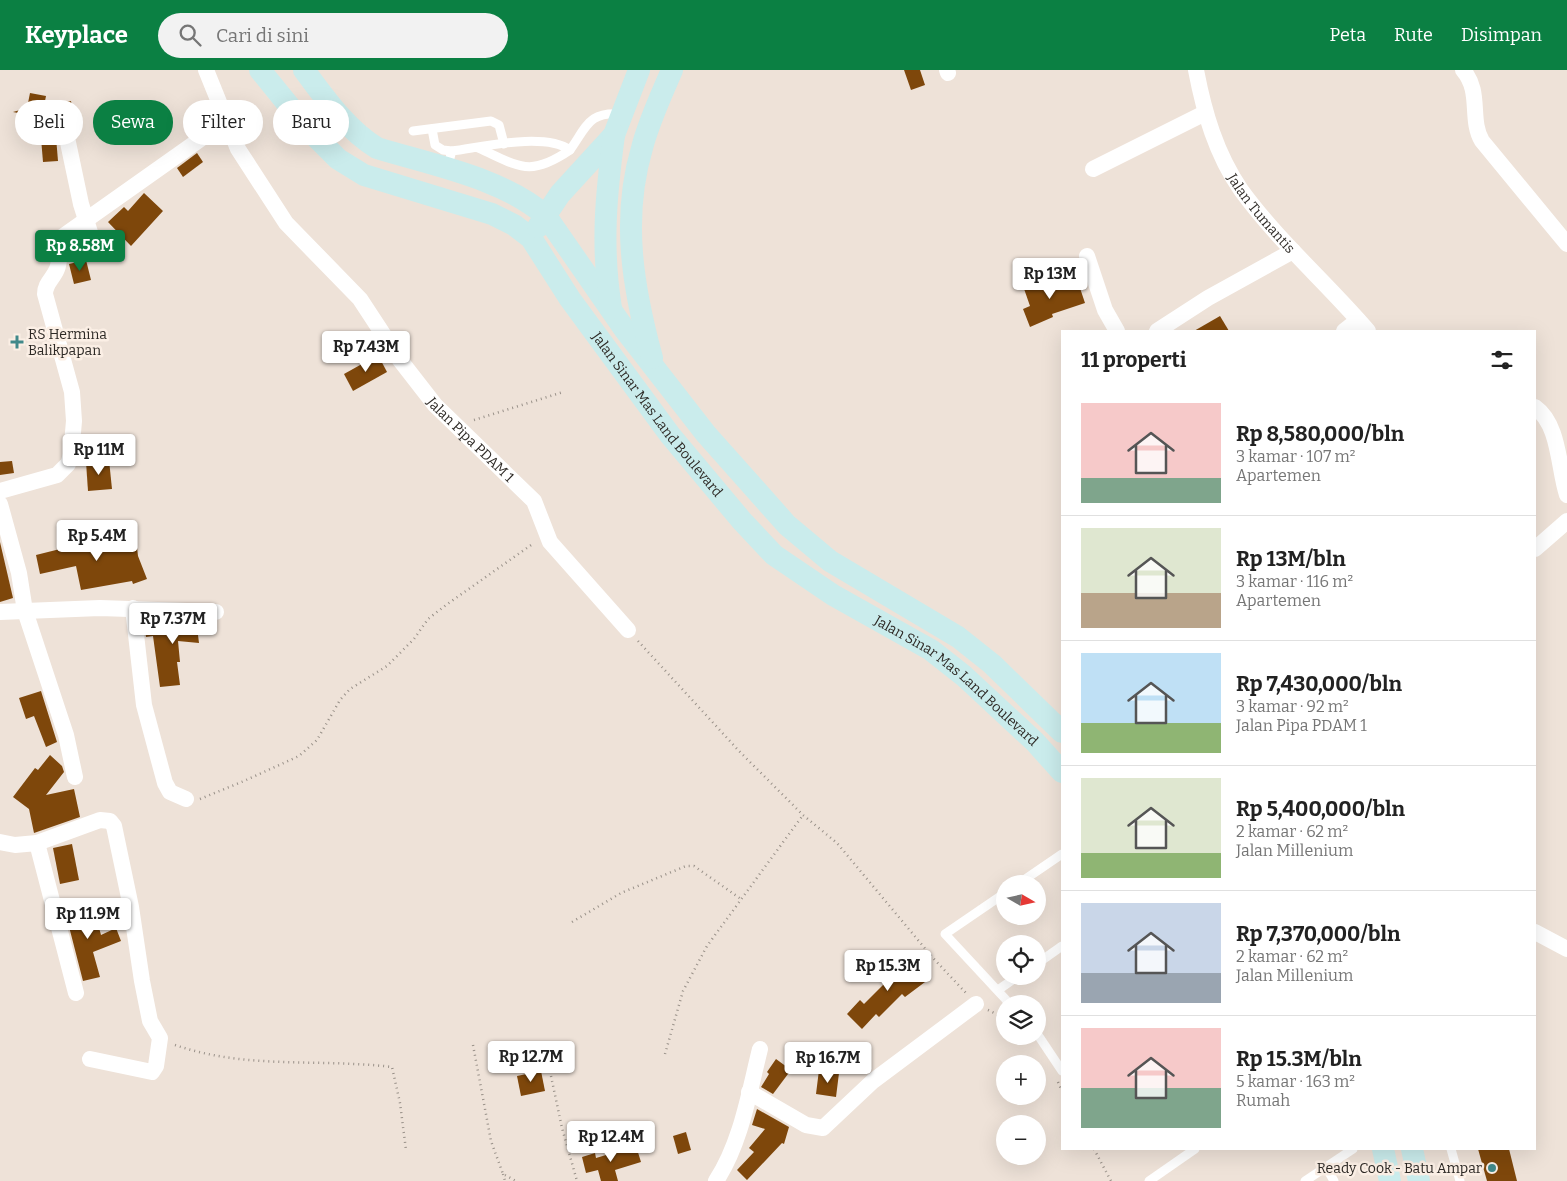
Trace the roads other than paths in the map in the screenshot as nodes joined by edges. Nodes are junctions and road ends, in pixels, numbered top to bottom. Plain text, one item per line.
1 (206, 70) edge
2 (260, 70) edge
3 (304, 70) edge
4 (639, 70) edge
5 (672, 70) edge
6 (1196, 70) edge
7 (1463, 70) edge
8 (218, 100) edge
9 (1205, 113) junction
10 (622, 114) junction
11 (432, 129) junction
12 (413, 131) dead end
13 (614, 135) junction
14 (504, 144) junction
15 (69, 145) edge
16 (192, 145) edge
17 (236, 145) edge
18 (377, 148) junction
19 (478, 148) junction
20 (570, 150) junction
21 (450, 160) junction
22 (1093, 169) dead end
23 (364, 175) junction
24 (605, 210) junction
25 (631, 211) junction
26 (546, 216) junction
27 (86, 219) junction
28 (530, 238) junction
29 (1567, 244) edge
30 (94, 245) dead end
31 (1293, 251) junction
32 (1088, 256) dead end
33 (612, 313) junction
34 (1363, 326) edge
35 (1116, 330) edge
36 (1159, 330) edge
37 (1348, 330) edge
38 (653, 364) junction
39 (637, 392) junction
40 (1536, 408) edge
41 (0, 491) edge
42 (1567, 495) edge
43 (0, 504) edge
44 (1567, 521) edge
45 (1536, 548) edge
46 (133, 608) junction
47 (25, 611) junction
48 (0, 612) edge
49 (216, 612) dead end
50 (628, 630) road end
51 (1061, 731) edge
52 (1061, 771) edge
53 (75, 777) dead end
54 (186, 799) road end
55 (0, 842) edge
56 (37, 843) junction
57 (1061, 855) edge
58 (1031, 875) edge
59 (996, 899) edge
60 (1536, 933) edge
61 (1061, 947) edge
62 (1567, 949) edge
63 (1046, 957) edge
64 (1005, 985) edge
65 (998, 990) junction
66 (76, 993) dead end
67 (1002, 995) edge
68 (976, 1004) road end
69 (1046, 1045) edge
70 (760, 1049) dead end
71 (90, 1059) dead end
72 (1061, 1067) edge
73 (749, 1092) junction
74 (1194, 1150) edge
75 (1351, 1150) edge
76 (1383, 1150) edge
77 (1412, 1150) edge
78 (1451, 1150) edge
79 (1326, 1167) junction
80 (716, 1181) edge
81 (1149, 1181) edge
82 (1305, 1181) edge
83 (1334, 1181) edge
84 (1390, 1181) edge
85 (1419, 1181) edge
86 (1460, 1181) edge

1 - 8 street, Jalan Pipa PDAM 1
2 - 23 street, Jalan Sinar Mas Land Boulevard
3 - 18 street, Jalan Sinar Mas Land Boulevard
4 - 10 street
5 - 25 street, Jalan Sinar Mas Land Boulevard
6 - 9 street, Jalan Tumantis
7 - 29 street
9 - 22 street
9 - 31 street, Jalan Tumantis
10 - 13 street
10 - 20 lane
11 - 12 lane
11 - 14 lane
11 - 21 lane
13 - 24 street
13 - 26 street
14 - 19 lane
14 - 20 lane
15 - 27 street
16 - 27 street
17 - 50 street, Jalan Pipa PDAM 1
18 - 21 street, Jalan Sinar Mas Land Boulevard
18 - 23 street
19 - 20 lane
19 - 21 lane
21 - 26 street, Jalan Sinar Mas Land Boulevard
23 - 28 street, Jalan Sinar Mas Land Boulevard
24 - 25 street
24 - 33 street
25 - 38 street, Jalan Sinar Mas Land Boulevard
26 - 28 street
26 - 33 street, Jalan Sinar Mas Land Boulevard
27 - 30 street
27 - 41 street
28 - 39 street, Jalan Sinar Mas Land Boulevard
31 - 34 street, Jalan Tumantis
31 - 36 street
32 - 35 street
33 - 38 street, Jalan Sinar Mas Land Boulevard
33 - 39 street
34 - 37 street
38 - 51 street, Jalan Sinar Mas Land Boulevard
39 - 52 street, Jalan Sinar Mas Land Boulevard
40 - 42 street
43 - 47 street
44 - 45 street
46 - 47 street
46 - 49 street
46 - 54 street
47 - 48 street
47 - 53 street
55 - 56 street
56 - 66 street
56 - 71 street
57 - 58 lane
59 - 65 lane
60 - 62 street
61 - 63 lane
64 - 65 lane
65 - 67 lane
68 - 73 street
69 - 72 lane
70 - 73 street
73 - 80 street
74 - 81 lane
75 - 79 lane
76 - 84 street
77 - 85 street
78 - 86 lane
79 - 82 lane
79 - 83 lane

